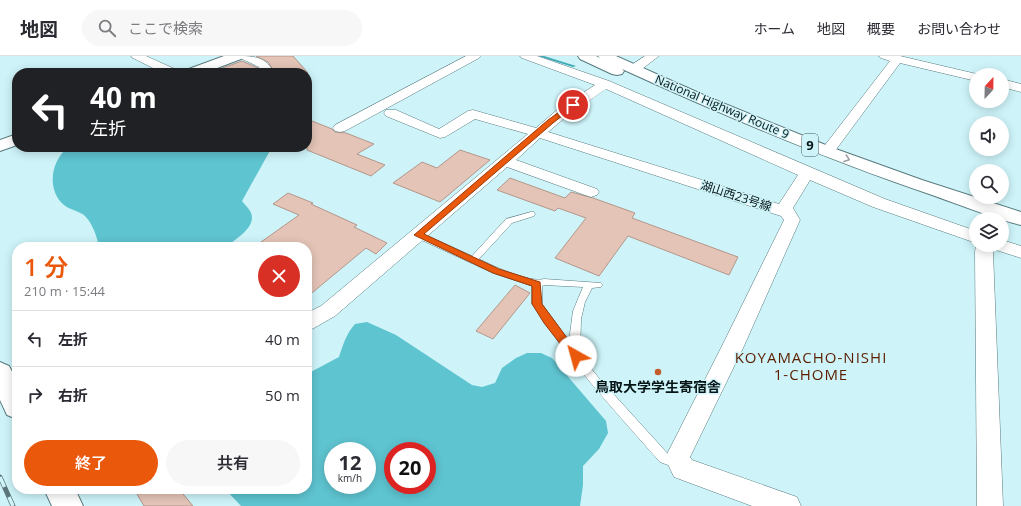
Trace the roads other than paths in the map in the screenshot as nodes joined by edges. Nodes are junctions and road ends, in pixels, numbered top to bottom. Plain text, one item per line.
1 (138, 56) edge
2 (236, 56) edge
3 (244, 56) edge
4 (475, 56) edge
5 (526, 56) edge
6 (584, 56) edge
7 (605, 56) edge
8 (653, 56) edge
9 (891, 57) edge
10 (163, 68) edge
11 (204, 68) edge
12 (266, 68) edge
13 (634, 68) junction
14 (969, 75) edge
15 (605, 84) junction
16 (1009, 85) edge
17 (1021, 88) edge
18 (391, 113) dead end
19 (340, 128) dead end
20 (538, 133) junction
21 (12, 141) edge
22 (0, 146) edge
23 (827, 152) junction
24 (506, 161) junction
25 (807, 173) junction
26 (591, 192) dead end
27 (785, 208) junction
28 (531, 214) dead end
29 (969, 217) edge
30 (1021, 219) edge
31 (1009, 230) edge
32 (1021, 234) edge
33 (418, 235) junction
34 (969, 235) edge
35 (1009, 248) edge
36 (984, 252) edge
37 (1021, 252) edge
38 (473, 260) junction
39 (537, 284) junction
40 (312, 320) edge
41 (576, 356) junction
42 (0, 373) edge
43 (12, 397) edge
44 (680, 464) junction
45 (62, 494) edge
46 (68, 506) edge
47 (788, 506) edge
48 (990, 506) edge

1 - 10 street
2 - 11 main road
3 - 12 street
4 - 19 street
5 - 15 street
6 - 29 main road, National Highway Route 9 / 9
7 - 13 main road, National Highway Route 9 / 9
8 - 13 street
9 - 14 street
9 - 23 street
13 - 23 main road, National Highway Route 9 / 9
15 - 20 street
15 - 25 street
16 - 17 street
18 - 20 street
20 - 24 street
20 - 27 street, 湖山西23号線
21 - 22 main road
23 -> 30 main road, National Highway Route 9 / 9
24 - 26 street
24 - 33 street
25 - 27 street, 湖山西23号線
25 - 34 street
27 - 44 street
28 - 38 lane
31 - 32 main road
33 - 38 lane
33 - 40 street
35 - 37 street
36 - 48 street
38 - 39 lane
39 - 41 lane
39 - 41 lane
41 - 44 lane
42 - 43 main road
44 - 47 street
45 - 46 main road

